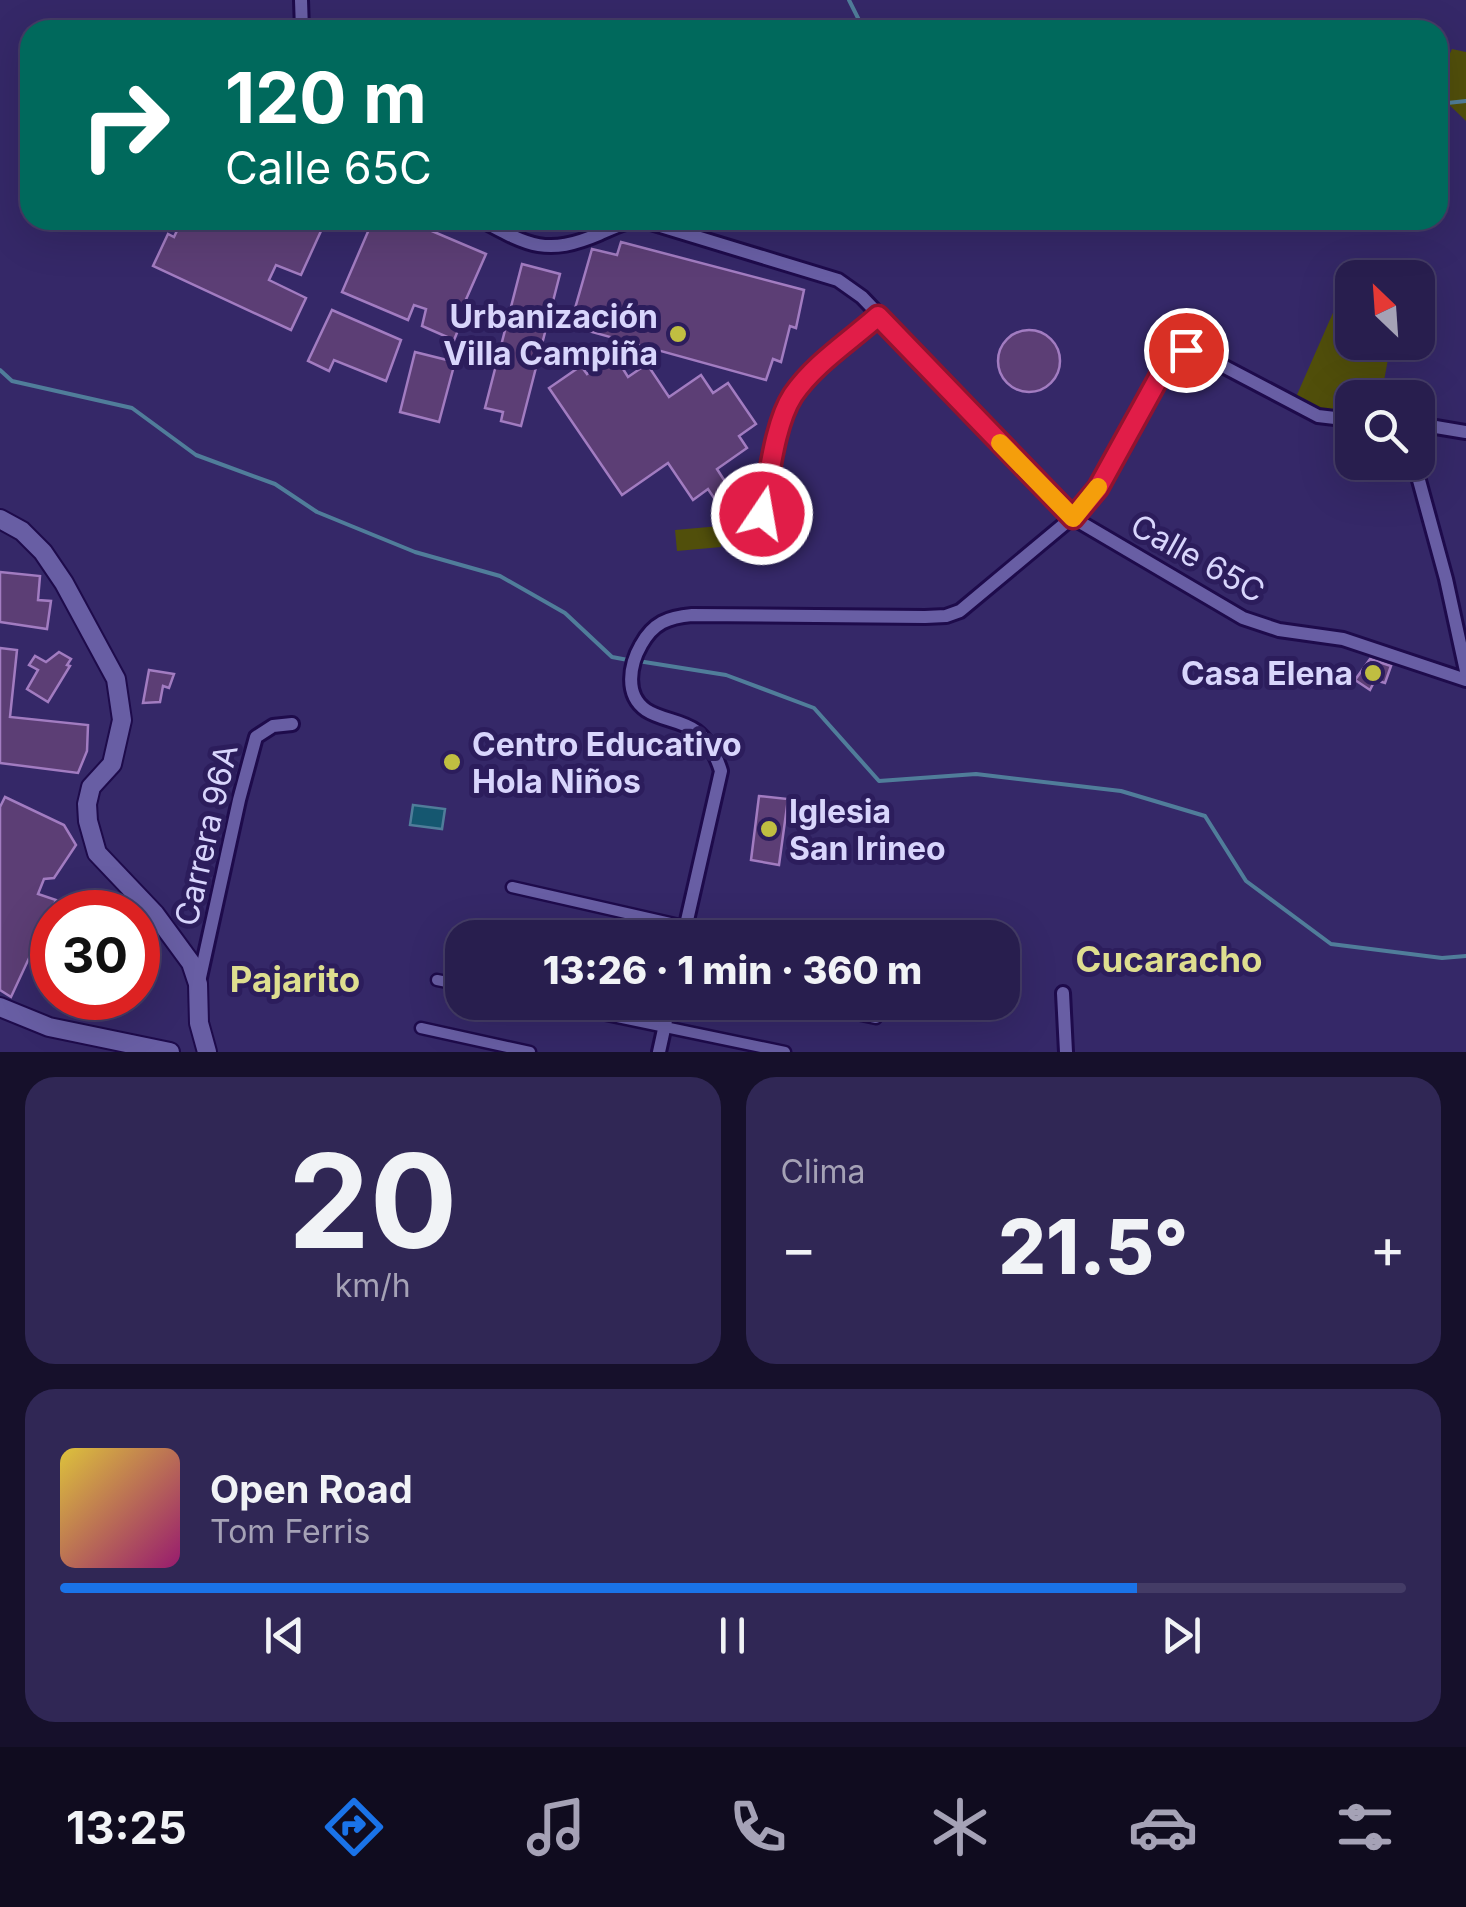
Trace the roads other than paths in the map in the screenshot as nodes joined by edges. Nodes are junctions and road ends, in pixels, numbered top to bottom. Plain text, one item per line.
1 (500, 230) edge
2 (607, 230) edge
3 (674, 230) edge
4 (878, 316) junction
5 (1335, 418) edge
6 (1435, 427) edge
7 (1466, 432) edge
8 (1419, 480) edge
9 (762, 514) dead end
10 (1073, 518) junction
11 (0, 519) edge
12 (1466, 671) edge
13 (1466, 680) edge
14 (292, 724) dead end
15 (512, 887) dead end
16 (638, 920) edge
17 (687, 920) edge
18 (437, 980) dead end
19 (445, 982) edge
20 (198, 984) junction
21 (1063, 993) dead end
22 (0, 1007) edge
23 (631, 1020) edge
24 (666, 1020) edge
25 (664, 1027) junction
26 (420, 1028) dead end
27 (170, 1052) edge
28 (207, 1052) edge
29 (530, 1052) edge
30 (660, 1052) edge
31 (785, 1052) edge
32 (1066, 1052) edge

1 - 2 street, Calle 65C
3 - 4 street, Calle 65C
4 - 9 street
4 - 10 street, Calle 65C
5 - 10 street
6 - 7 street
8 - 12 street
10 - 13 street, Calle 65C
10 - 17 street
11 - 20 street
14 - 20 street, Carrera 96A
15 - 16 street
18 - 19 street
20 - 28 street
21 - 32 street
22 - 27 street
23 - 25 street
24 - 25 street
25 - 30 street
25 - 31 street
26 - 29 street

